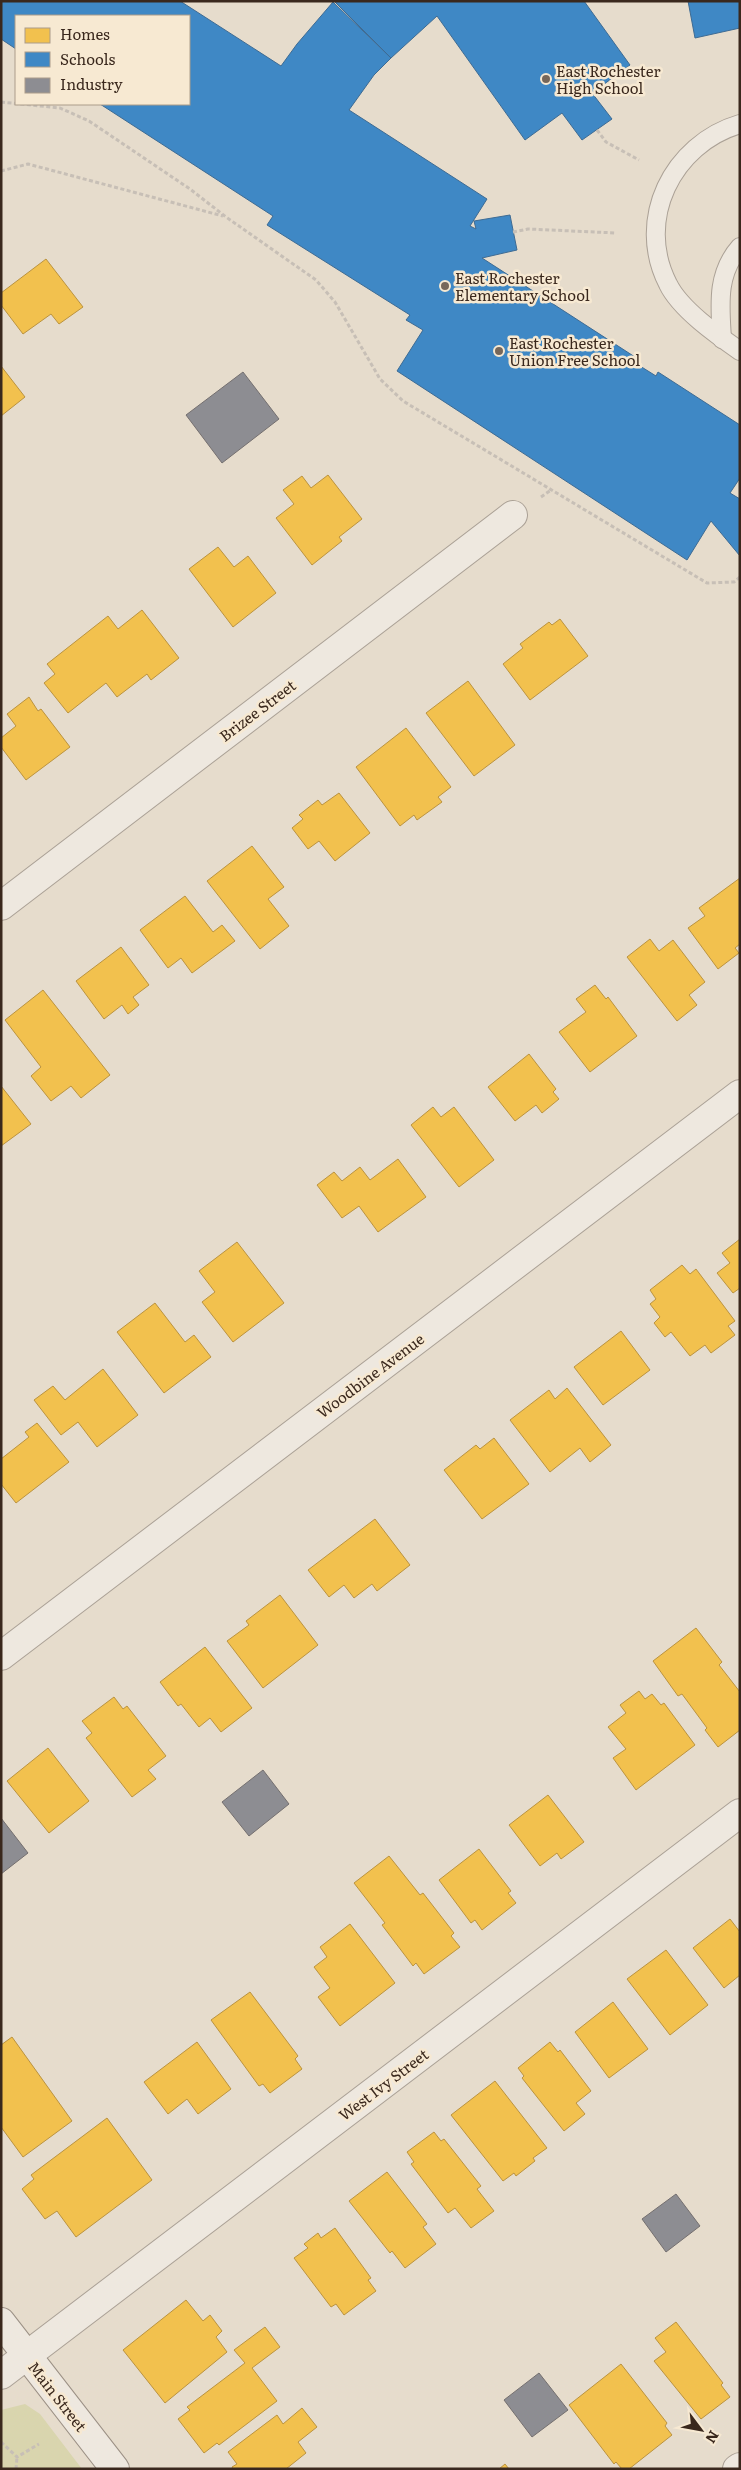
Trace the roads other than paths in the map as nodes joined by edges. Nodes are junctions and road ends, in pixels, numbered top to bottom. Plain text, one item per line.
1 (740, 124) edge
2 (740, 247) edge
3 (722, 339) junction
4 (740, 351) edge
5 (514, 515) dead end
6 (1, 906) edge
7 (740, 1094) edge
8 (1, 1656) edge
9 (740, 1813) edge
10 (1, 2322) edge
11 (27, 2356) junction
12 (1, 2375) edge
13 (115, 2469) edge

1 - 3 lane
2 - 3 lane
3 - 4 lane
5 - 6 street, Brizee Street
7 - 8 street, Woodbine Avenue
9 - 11 street, West Ivy Street
10 - 11 street, Main Street
11 - 12 street, West Ivy Street
11 - 13 street, Main Street

